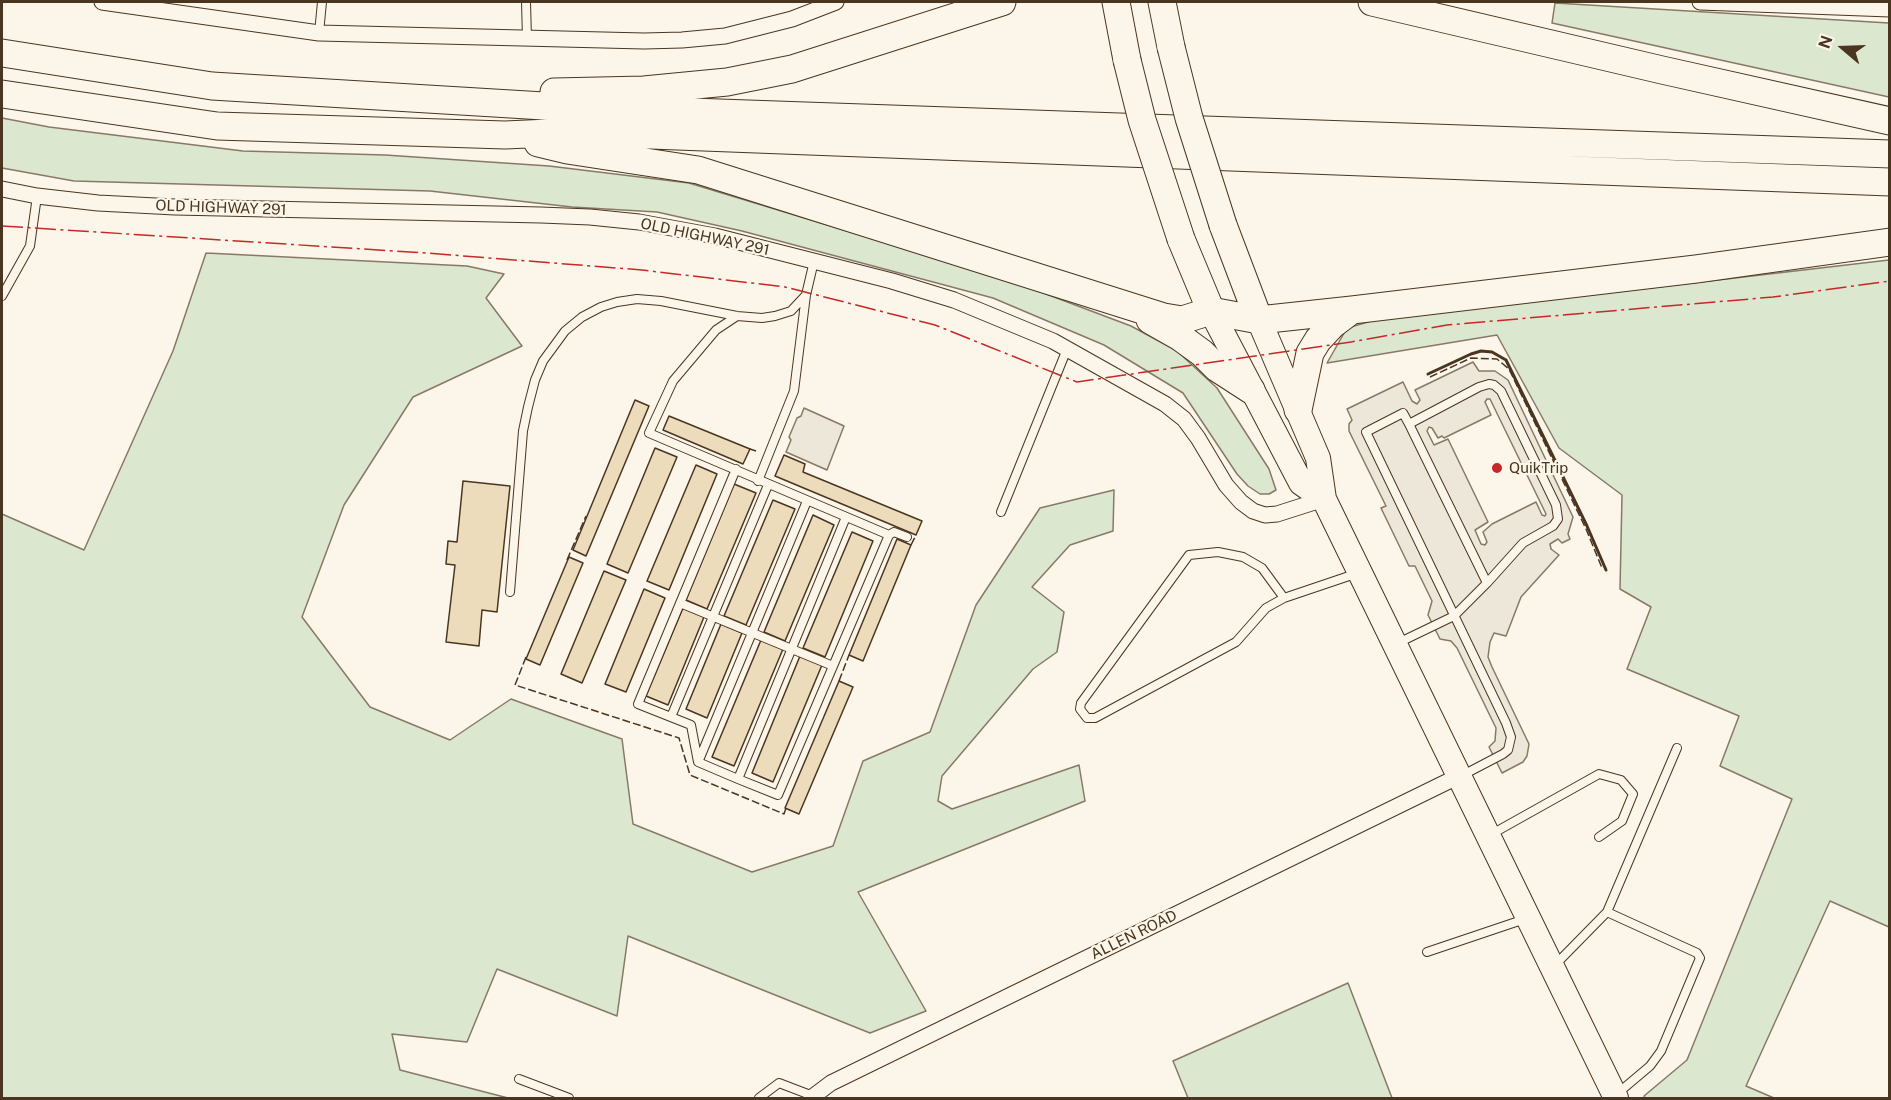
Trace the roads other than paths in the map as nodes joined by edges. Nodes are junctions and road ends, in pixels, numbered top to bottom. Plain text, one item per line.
1 (102, 2) edge
2 (322, 2) edge
3 (526, 2) edge
4 (836, 2) edge
5 (1002, 2) edge
6 (1116, 2) edge
7 (1162, 2) edge
8 (1372, 2) edge
9 (1700, 2) edge
10 (1890, 9) edge
11 (320, 33) junction
12 (527, 39) junction
13 (2, 53) edge
14 (2, 94) edge
15 (438, 100) junction
16 (1890, 121) edge
17 (505, 135) junction
18 (1890, 154) edge
19 (1890, 182) edge
20 (2, 189) edge
21 (37, 196) junction
22 (1890, 242) edge
23 (814, 261) junction
24 (806, 295) junction
25 (2, 296) edge
26 (1115, 301) junction
27 (1352, 310) junction
28 (1210, 311) junction
29 (736, 316) junction
30 (1259, 320) junction
31 (1067, 349) junction
32 (1251, 390) junction
33 (1298, 410) junction
34 (1409, 424) junction
35 (736, 469) junction
36 (758, 481) junction
37 (768, 485) junction
38 (1324, 499) junction
39 (807, 501) junction
40 (1001, 512) dead end
41 (846, 517) junction
42 (889, 535) junction
43 (908, 537) dead end
44 (1359, 573) junction
45 (1487, 583) junction
46 (510, 592) dead end
47 (1284, 598) junction
48 (680, 603) junction
49 (713, 616) junction
50 (1454, 616) junction
51 (752, 632) junction
52 (1394, 645) junction
53 (792, 648) junction
54 (833, 666) junction
55 (671, 717) junction
56 (1677, 748) dead end
57 (698, 762) junction
58 (1460, 776) junction
59 (738, 779) junction
60 (1489, 836) junction
61 (1599, 837) dead end
62 (1607, 912) junction
63 (1529, 918) junction
64 (1427, 952) dead end
65 (1553, 968) junction
66 (519, 1079) dead end
67 (813, 1097) edge
68 (1615, 1097) edge
69 (569, 1098) edge
70 (759, 1098) edge

1 - 11 street
2 - 11 lane
3 - 12 lane
4 - 12 street
5 - 15 highway
6 - 28 highway, bridge
7 - 30 highway, bridge
8 - 16 highway
9 - 10 street
11 - 12 street
13 - 15 highway
14 - 17 highway
15 - 18 highway
17 - 19 highway
17 - 26 highway
20 - 21 street, OLD HIGHWAY 291
21 - 23 street, OLD HIGHWAY 291
21 - 25 lane
22 - 27 highway
23 - 24 lane
23 - 31 street, OLD HIGHWAY 291
24 - 29 lane
24 - 36 lane
26 - 28 highway
26 - 32 highway
27 - 30 highway
27 - 33 highway
28 - 30 highway
28 - 32 main road
29 - 35 lane
29 - 46 lane
30 - 33 main road
31 - 38 street, OLD HIGHWAY 291
31 - 40 lane
32 - 38 main road
33 - 38 main road
34 - 45 lane
34 - 45 lane
34 - 50 lane
35 - 36 lane
35 - 48 lane
36 - 37 lane
37 - 39 lane
37 - 49 lane
38 - 44 main road
39 - 41 lane
39 - 51 lane
41 - 42 lane
41 - 53 lane
42 - 43 lane
42 - 54 lane
44 - 47 lane
44 - 52 main road
45 - 50 lane
47 - 47 lane
48 - 49 lane
48 - 55 lane
49 - 51 lane
49 - 55 lane
50 - 52 lane
50 - 58 lane
51 - 53 lane
51 - 57 lane
52 - 58 main road
53 - 54 lane
53 - 59 lane
54 - 59 lane
55 - 57 lane
56 - 62 lane
57 - 59 lane
58 - 60 main road
58 - 67 street, ALLEN ROAD
60 - 61 lane
60 - 63 main road
62 - 65 lane
62 - 68 lane
63 - 64 lane
63 - 65 main road
65 - 68 main road
66 - 69 lane
67 - 70 lane

